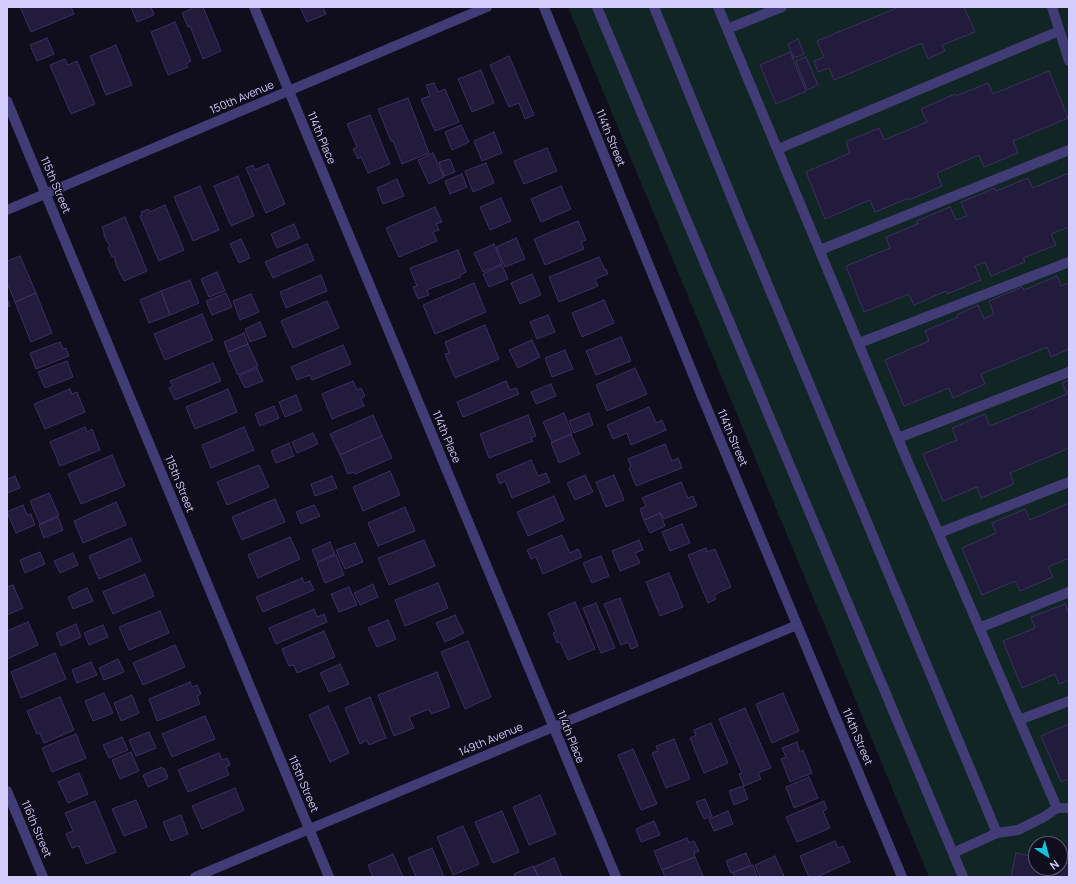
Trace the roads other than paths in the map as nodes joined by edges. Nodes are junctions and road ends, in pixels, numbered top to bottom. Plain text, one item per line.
1 (254, 7) edge
2 (487, 7) edge
3 (544, 7) edge
4 (597, 7) edge
5 (654, 7) edge
6 (718, 7) edge
7 (782, 7) edge
8 (1052, 7) edge
9 (727, 29) junction
10 (1059, 31) junction
11 (1069, 61) edge
12 (289, 92) junction
13 (7, 101) edge
14 (778, 149) junction
15 (1069, 150) edge
16 (46, 194) junction
17 (7, 210) edge
18 (820, 250) junction
19 (1069, 262) edge
20 (859, 343) junction
21 (1069, 372) edge
22 (898, 438) junction
23 (1069, 482) edge
24 (939, 533) junction
25 (1069, 592) edge
26 (797, 625) junction
27 (979, 628) junction
28 (1069, 701) edge
29 (1019, 720) junction
30 (553, 727) junction
31 (7, 791) edge
32 (1057, 808) junction
33 (1069, 808) edge
34 (309, 829) junction
35 (997, 833) junction
36 (953, 853) junction
37 (43, 877) edge
38 (195, 877) edge
39 (329, 877) edge
40 (616, 877) edge
41 (902, 877) edge
42 (963, 877) edge

1 - 12 street, 114th Place
2 - 12 street, 150th Avenue
3 - 26 street, 114th Street
4 - 36 street
5 - 35 street
6 - 9 street
7 - 9 street
8 - 10 street
9 - 14 street
10 - 11 street
10 - 14 street
12 - 16 street, 150th Avenue
12 - 30 street, 114th Place
13 - 16 street, 115th Street
14 - 18 street
15 - 18 street
16 - 17 street, 150th Avenue
16 - 34 street, 115th Street
18 - 20 street
19 - 20 street
20 - 22 street
21 - 22 street
22 - 24 street
23 - 24 street
24 - 27 street
25 - 27 street
26 - 30 street, 149th Avenue
26 - 41 street, 114th Street
27 - 29 street
28 - 29 street
29 - 32 street
30 - 34 street, 149th Avenue
30 - 40 street, 114th Place
31 - 37 street, 116th Street
32 - 33 street
32 - 35 street
34 - 38 street, 149th Avenue
34 - 39 street, 115th Street
35 - 36 street
36 - 42 street

